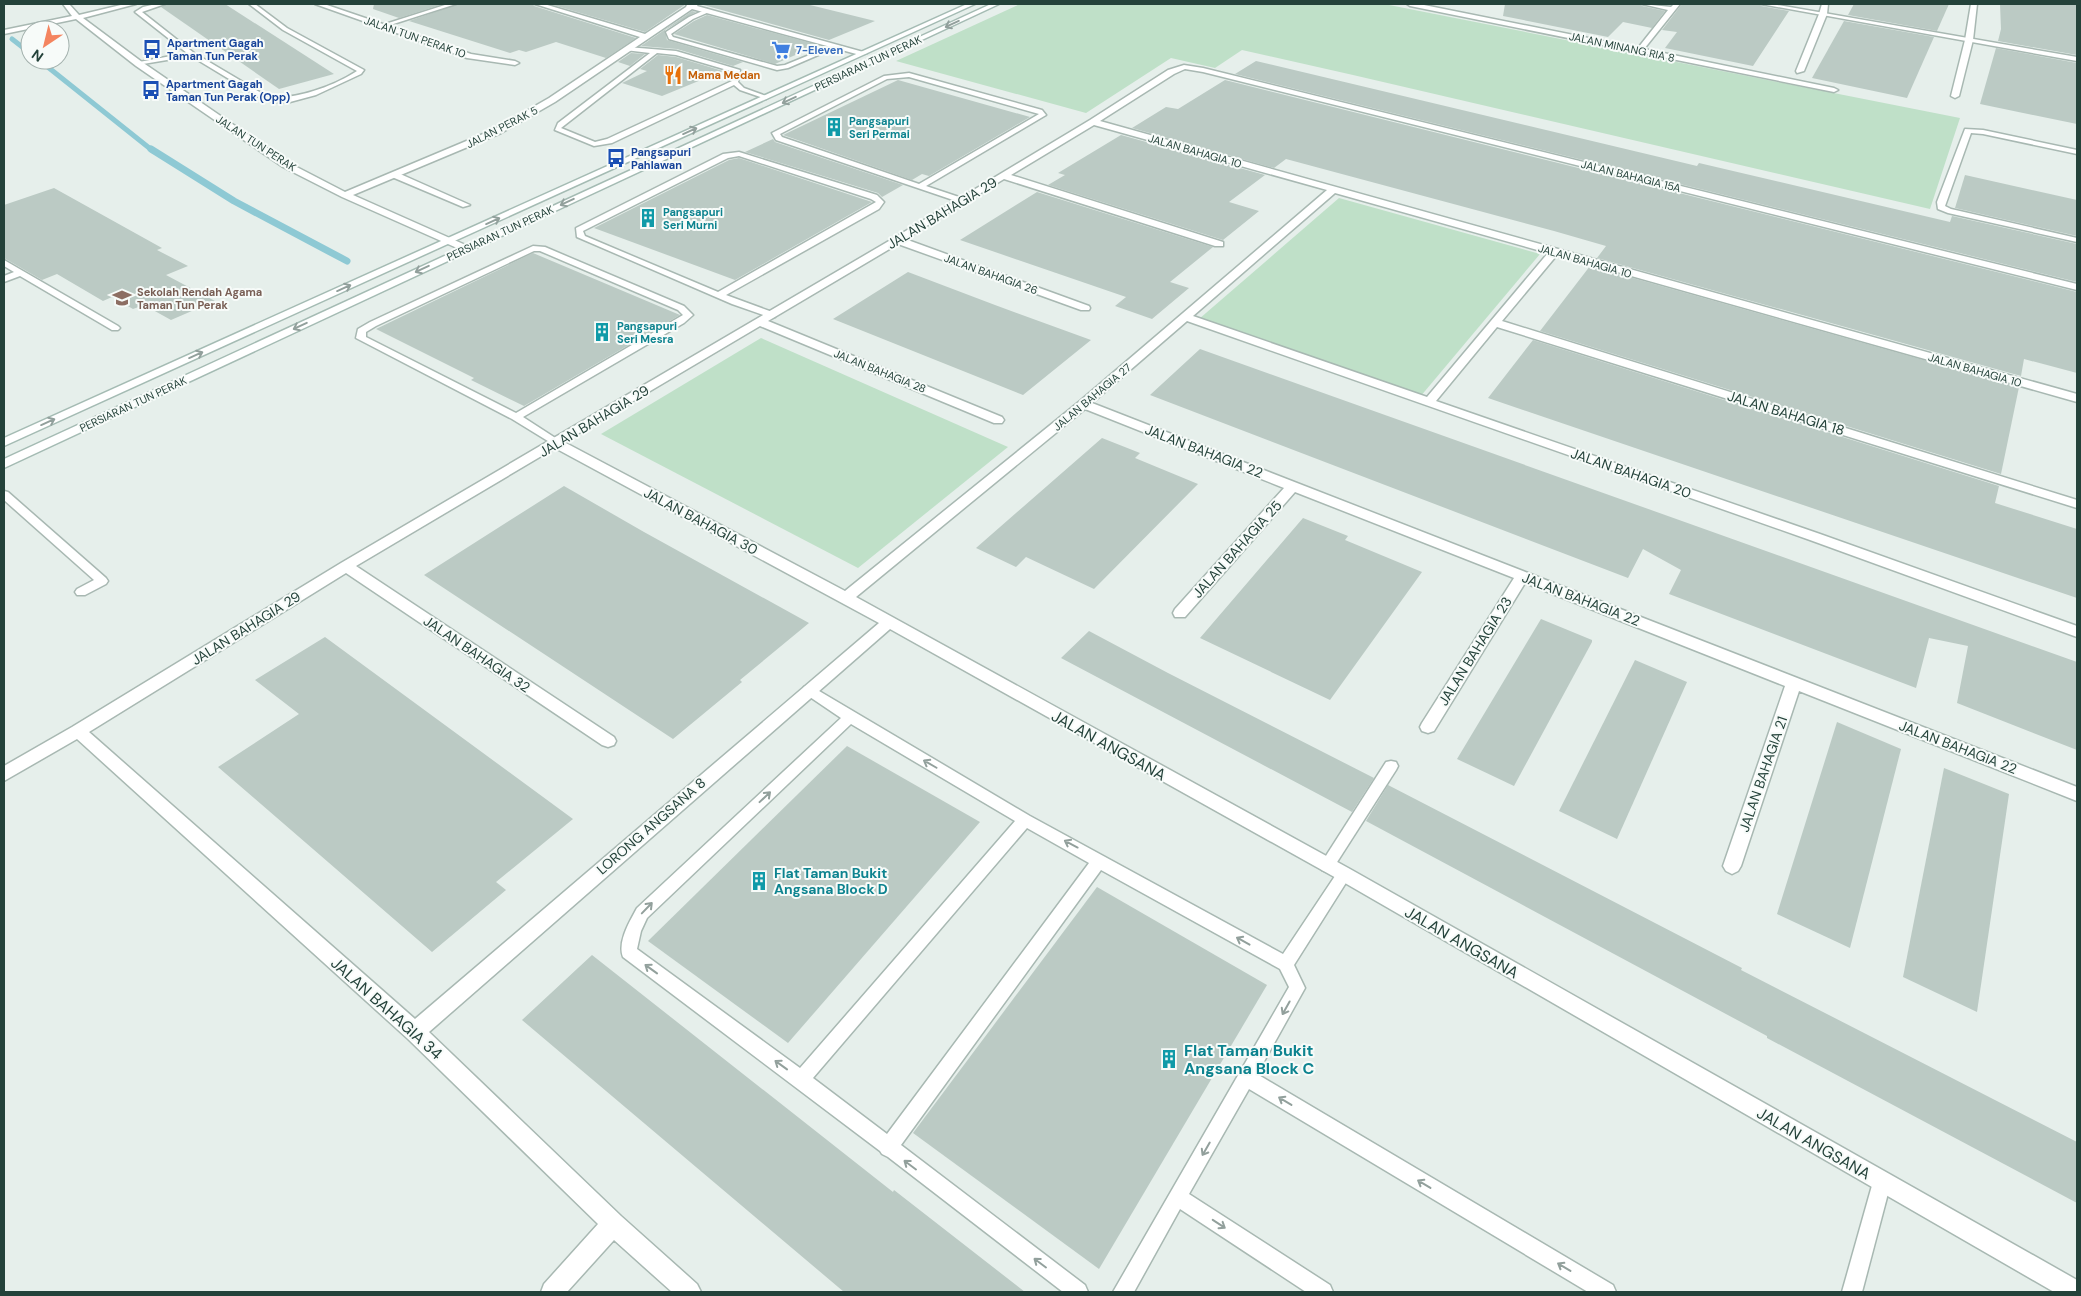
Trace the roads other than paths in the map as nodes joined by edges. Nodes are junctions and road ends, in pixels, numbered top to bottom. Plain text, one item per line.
1 (66, 4) edge
2 (133, 4) edge
3 (162, 4) edge
4 (252, 4) edge
5 (318, 4) edge
6 (453, 4) edge
7 (538, 4) edge
8 (972, 4) edge
9 (996, 4) edge
10 (1410, 4) edge
11 (1645, 4) edge
12 (1764, 4) edge
13 (1825, 4) edge
14 (1974, 4) edge
15 (692, 5) edge
16 (110, 6) edge
17 (1675, 6) edge
18 (708, 11) junction
19 (1823, 14) junction
20 (77, 17) junction
21 (382, 26) junction
22 (4, 32) edge
23 (647, 37) junction
24 (1969, 40) junction
25 (836, 46) junction
26 (627, 49) junction
27 (186, 50) junction
28 (1639, 51) junction
29 (655, 52) junction
30 (863, 53) junction
31 (192, 54) junction
32 (2077, 59) edge
33 (514, 63) dead end
34 (138, 64) junction
35 (1184, 67) joint
36 (1800, 71) dead end
37 (735, 82) junction
38 (1834, 90) dead end
39 (1956, 96) dead end
40 (766, 97) junction
41 (1093, 122) junction
42 (2077, 152) edge
43 (395, 175) junction
44 (1003, 176) junction
45 (919, 187) junction
46 (1333, 190) junction
47 (345, 195) junction
48 (962, 201) junction
49 (466, 205) dead end
50 (898, 240) junction
51 (2077, 240) edge
52 (448, 241) junction
53 (1219, 244) dead end
54 (466, 249) junction
55 (1554, 252) junction
56 (4, 263) edge
57 (20, 273) junction
58 (4, 279) edge
59 (2077, 287) edge
60 (719, 295) junction
61 (1086, 308) dead end
62 (1185, 317) junction
63 (767, 319) junction
64 (1496, 323) junction
65 (115, 328) dead end
66 (2077, 398) edge
67 (1429, 402) junction
68 (1084, 404) junction
69 (516, 417) junction
70 (998, 420) dead end
71 (4, 442) edge
72 (556, 443) junction
73 (4, 464) edge
74 (1293, 486) junction
75 (4, 494) edge
76 (2077, 504) edge
77 (346, 566) junction
78 (1522, 576) junction
79 (81, 592) dead end
80 (846, 598) junction
81 (1180, 613) dead end
82 (889, 622) junction
83 (2077, 632) edge
84 (1794, 683) junction
85 (809, 690) junction
86 (850, 717) junction
87 (1428, 727) dead end
88 (78, 731) junction
89 (608, 741) dead end
90 (1391, 766) dead end
91 (4, 774) edge
92 (2077, 794) edge
93 (1025, 820) junction
94 (1100, 860) junction
95 (1327, 866) junction
96 (1732, 866) dead end
97 (1344, 874) junction
98 (1286, 964) junction
99 (414, 1032) junction
100 (1247, 1078) junction
101 (801, 1079) junction
102 (888, 1148) junction
103 (1882, 1182) junction
104 (1178, 1197) junction
105 (613, 1224) junction
106 (552, 1292) edge
107 (689, 1292) edge
108 (1078, 1292) edge
109 (1123, 1292) edge
110 (1323, 1292) edge
111 (1606, 1292) edge
112 (1852, 1292) edge
113 (2076, 1292) edge

1 - 20 street, JALAN TUN PERAK
2 - 16 street
3 - 27 lane
4 - 31 lane
5 - 21 street, JALAN TUN PERAK 10
6 - 21 lane
7 - 23 street
8 - 30 street, PERSIARAN TUN PERAK
9 -> 54 street, PERSIARAN TUN PERAK
10 - 28 street, JALAN MINANG RIA 8
11 - 17 street
12 - 19 lane
13 - 19 street
14 - 24 street
15 - 18 street
15 - 23 street, JALAN PERAK 5
16 - 20 street
17 - 28 street
18 - 25 street
18 - 25 lane
19 - 24 lane
19 - 36 street
20 - 22 street
20 - 34 street, JALAN TUN PERAK
21 - 33 street, JALAN TUN PERAK 10
23 - 26 street, JALAN PERAK 5
24 - 32 lane
24 - 39 street
25 - 30 street
26 - 29 lane
26 - 43 street, JALAN PERAK 5
27 - 31 lane
27 - 34 lane
28 - 38 street, JALAN MINANG RIA 8
29 - 37 lane
29 - 37 lane
30 - 40 street, PERSIARAN TUN PERAK
31 - 34 lane
34 - 47 street, JALAN TUN PERAK
35 - 41 street, JALAN BAHAGIA 29
35 - 59 street, JALAN BAHAGIA 15A
37 - 40 lane
52 -> 40 street, PERSIARAN TUN PERAK
41 - 44 street, JALAN BAHAGIA 29
41 - 46 street, JALAN BAHAGIA 10
42 - 51 lane
43 - 47 street, JALAN PERAK 5
43 - 49 lane
44 - 48 street, JALAN BAHAGIA 29
44 - 53 street
45 - 45 lane
45 - 48 lane
46 - 55 street, JALAN BAHAGIA 10
46 - 62 street, JALAN BAHAGIA 27
47 - 52 street, JALAN TUN PERAK
48 - 50 street, JALAN BAHAGIA 29
50 - 61 street, JALAN BAHAGIA 26
50 - 63 street, JALAN BAHAGIA 29
52 - 54 street, JALAN TUN PERAK
71 -> 52 street, PERSIARAN TUN PERAK
54 -> 73 street, PERSIARAN TUN PERAK
55 - 64 street
55 - 66 street, JALAN BAHAGIA 10
56 - 57 lane
57 - 58 lane
57 - 65 lane
60 - 60 lane
60 - 63 lane
62 - 67 street, JALAN BAHAGIA 20
62 - 68 street, JALAN BAHAGIA 27
63 - 70 street, JALAN BAHAGIA 28
63 - 72 street, JALAN BAHAGIA 29
64 - 67 street
64 - 76 street, JALAN BAHAGIA 18
67 - 83 street, JALAN BAHAGIA 20
68 - 74 street, JALAN BAHAGIA 22
68 - 80 street, JALAN BAHAGIA 27
69 - 69 lane
69 - 72 lane
72 - 77 street, JALAN BAHAGIA 29
72 - 80 street, JALAN BAHAGIA 30
74 - 78 street, JALAN BAHAGIA 22
74 - 81 street, JALAN BAHAGIA 25
75 - 79 lane
77 - 88 street, JALAN BAHAGIA 29
77 - 89 street, JALAN BAHAGIA 32
78 - 84 street, JALAN BAHAGIA 22
78 - 87 street, JALAN BAHAGIA 23
80 - 82 street, JALAN ANGSANA
82 - 85 street, LORONG ANGSANA 8
82 - 95 street, JALAN ANGSANA
84 - 92 street, JALAN BAHAGIA 22
84 - 96 street, JALAN BAHAGIA 21
85 - 86 lane
85 - 99 street, LORONG ANGSANA 8
93 -> 86 lane
101 -> 86 lane
88 - 91 street, JALAN BAHAGIA 29
88 - 99 street, JALAN BAHAGIA 34
90 - 95 lane
94 -> 93 lane
93 - 101 lane
98 -> 94 lane
94 - 102 lane
95 - 97 street, JALAN ANGSANA
97 - 98 lane
97 - 103 street, JALAN ANGSANA
98 -> 100 lane
99 - 105 street, JALAN BAHAGIA 34
100 -> 104 lane
111 -> 100 lane
101 - 102 lane
108 -> 102 lane
103 - 112 lane
103 - 113 street, JALAN ANGSANA
104 - 109 lane
104 -> 110 lane
105 - 106 street
105 - 107 street, JALAN BAHAGIA 34

